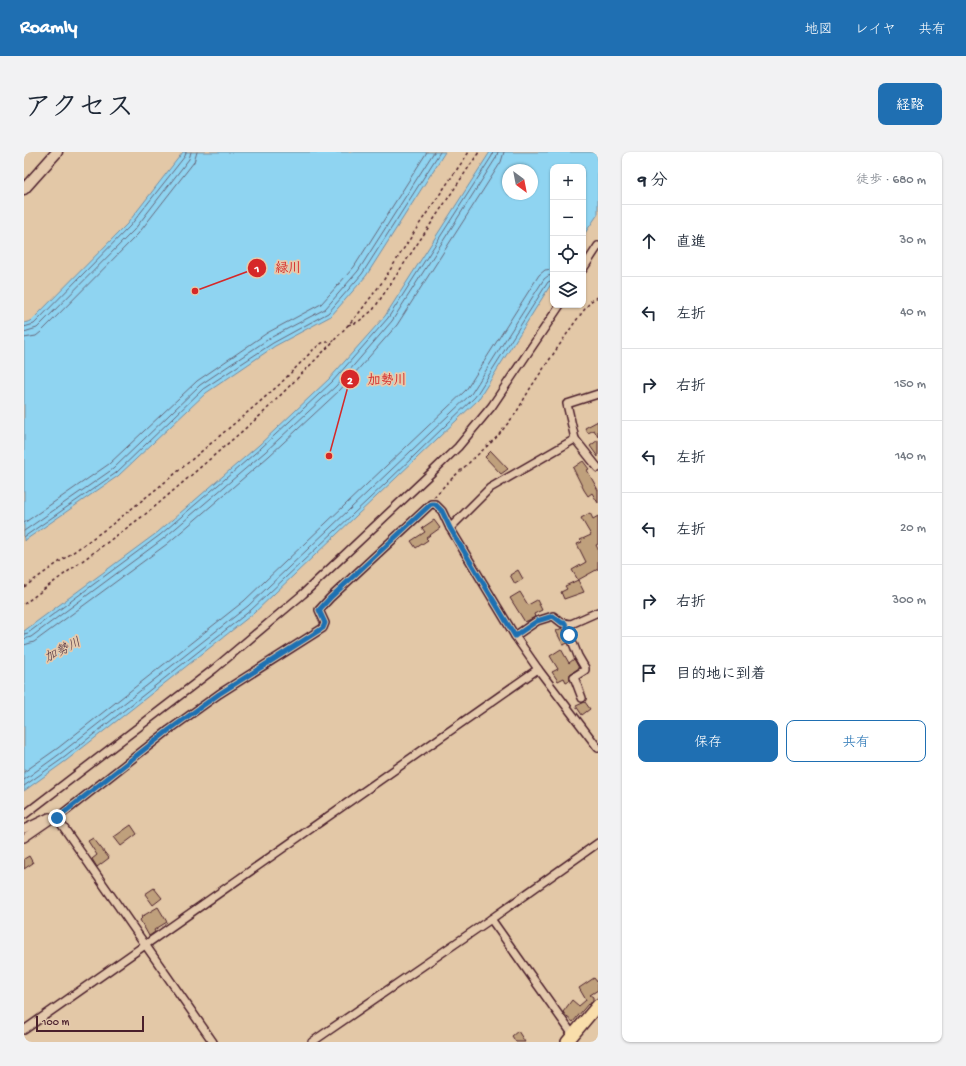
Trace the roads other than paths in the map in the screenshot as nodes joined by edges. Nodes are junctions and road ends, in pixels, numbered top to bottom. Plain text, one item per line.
1 (52, 154) edge
2 (24, 189) edge
3 (598, 246) edge
4 (586, 264) edge
5 (558, 308) edge
6 (598, 394) edge
7 (575, 439) junction
8 (598, 468) edge
9 (450, 528) junction
10 (598, 612) edge
11 (565, 623) junction
12 (515, 636) junction
13 (538, 669) junction
14 (582, 698) dead end
15 (598, 748) edge
16 (24, 815) edge
17 (55, 818) junction
18 (24, 829) edge
19 (24, 838) edge
20 (598, 843) edge
21 (491, 919) junction
22 (145, 944) junction
23 (598, 1005) edge
24 (24, 1030) edge
25 (570, 1039) edge
26 (213, 1042) edge
27 (312, 1042) edge

1 - 2 main road
3 - 4 street
5 - 16 street
6 - 7 street
7 - 8 street
7 - 9 street
9 - 12 street
9 - 17 street
10 - 11 street
11 - 12 street
11 - 14 street
12 - 13 street
13 - 15 street
13 - 22 street
17 - 18 street
17 - 19 street
17 - 22 street
20 - 21 street
21 - 25 street
21 - 27 street
22 - 24 street
22 - 26 street
23 - 25 main road

